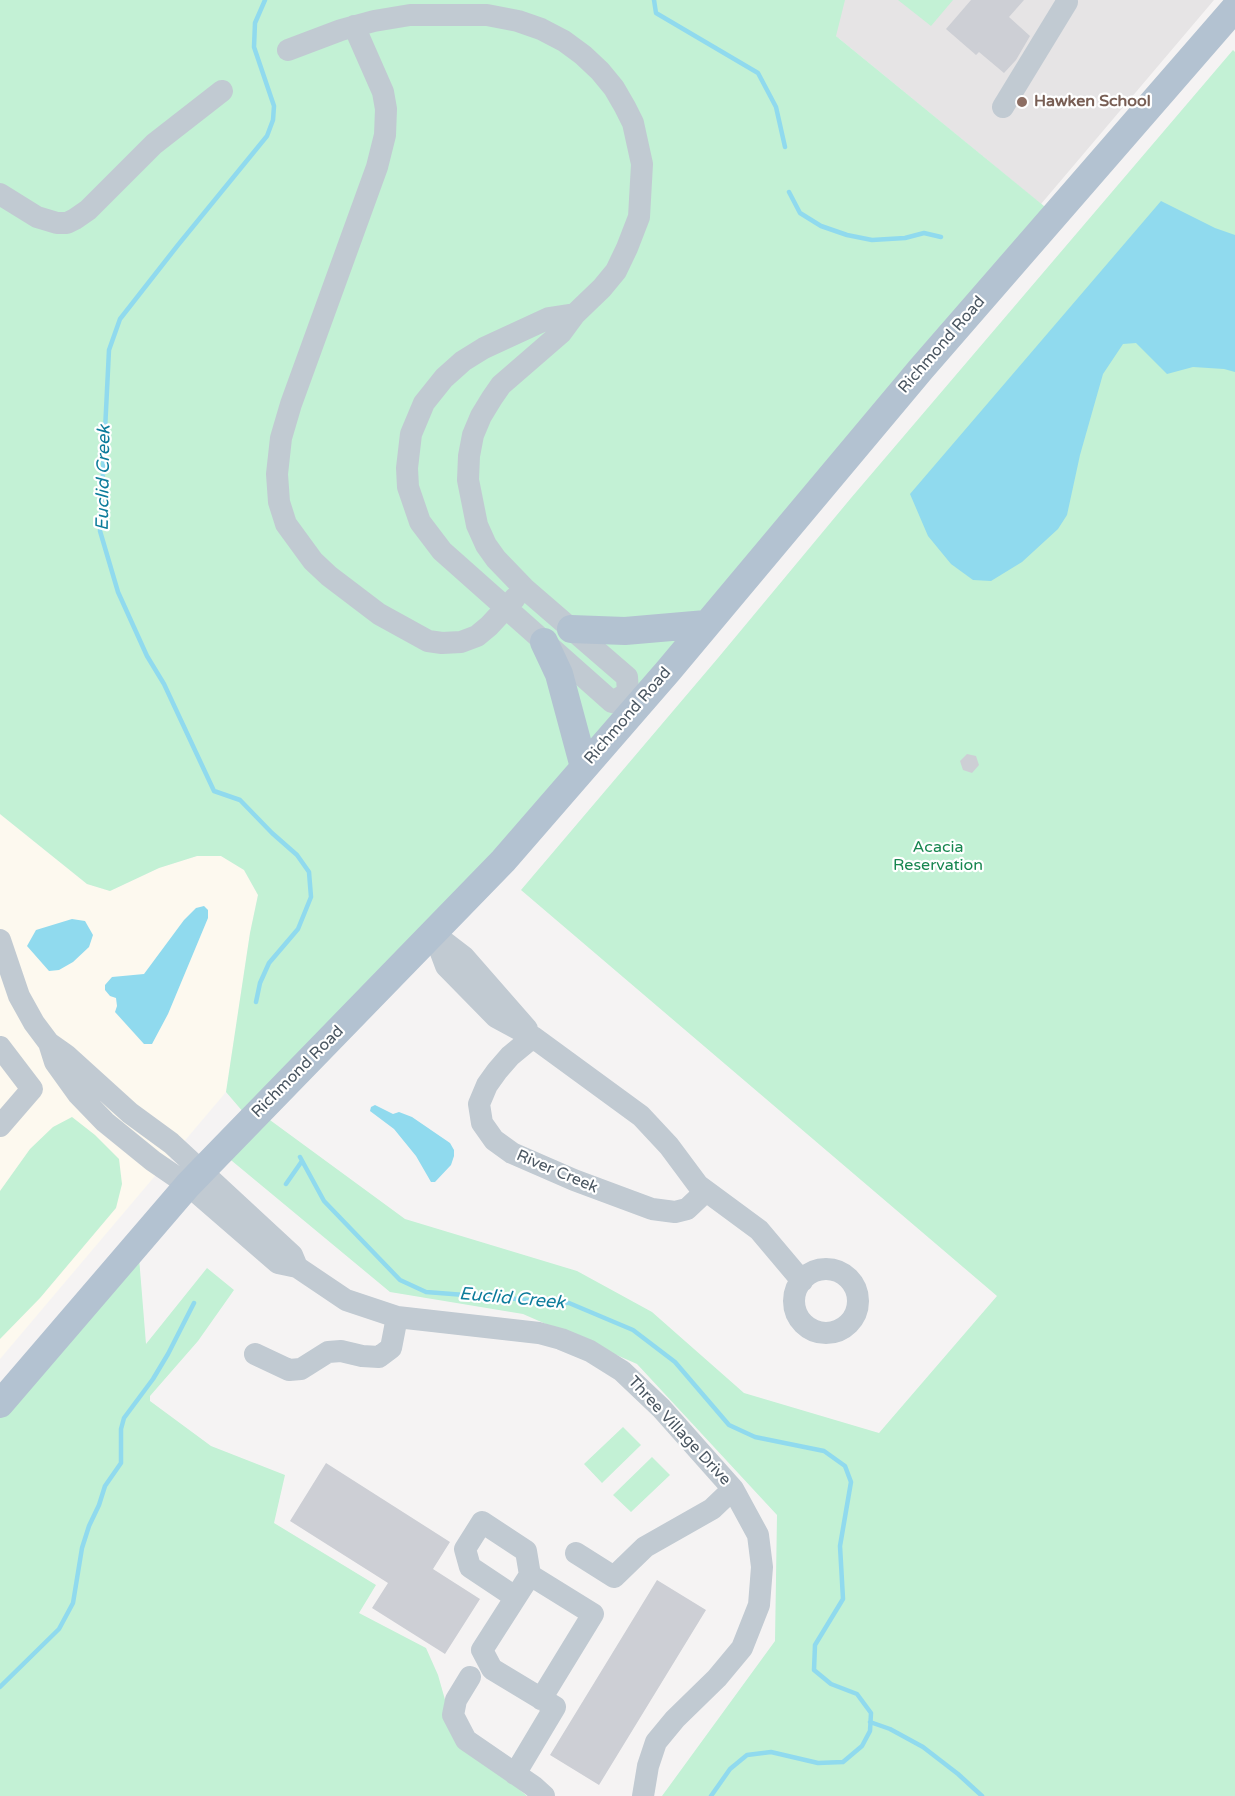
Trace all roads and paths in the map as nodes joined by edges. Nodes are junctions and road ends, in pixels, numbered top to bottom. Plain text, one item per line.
1 (1067, 1) edge
2 (1235, 8) edge
3 (354, 26) junction
4 (288, 50) dead end
5 (222, 91) dead end
6 (1003, 107) dead end
7 (0, 194) edge
8 (575, 314) junction
9 (524, 588) junction
10 (506, 608) junction
11 (706, 624) junction
12 (571, 629) junction
13 (544, 642) junction
14 (584, 767) junction
15 (434, 934) junction
16 (0, 940) edge
17 (533, 1037) junction
18 (49, 1042) junction
19 (0, 1047) edge
20 (74, 1088) junction
21 (32, 1089) junction
22 (0, 1126) edge
23 (195, 1178) junction
24 (705, 1192) junction
25 (802, 1281) dead end
26 (397, 1317) junction
27 (255, 1354) dead end
28 (0, 1404) edge
29 (733, 1489) junction
30 (576, 1553) dead end
31 (530, 1575) junction
32 (515, 1597) junction
33 (471, 1677) dead end
34 (541, 1699) junction
35 (515, 1774) junction
36 (544, 1796) edge
37 (643, 1796) edge

1 - 6 street
2 - 11 main road, Richmond Road
3 - 4 street
3 - 8 street
3 - 10 street
5 - 7 street
8 - 9 street
8 - 10 street
9 - 10 street
9 - 12 street
10 - 13 street
11 - 12 main road
11 - 14 main road, Richmond Road
12 - 13 street
13 - 14 main road
14 - 15 main road, Richmond Road
15 - 17 street
15 - 23 main road, Richmond Road
16 - 18 street
17 - 24 street
17 - 24 street, River Creek
18 - 20 street
18 - 23 street
19 - 21 street
20 - 21 street
20 - 23 street
21 - 22 street
23 - 26 street, Three Village Drive
23 - 28 main road, Richmond Road
24 - 25 street
26 - 27 street
26 - 29 street, Three Village Drive
29 - 30 street
29 - 37 street, Three Village Drive
31 - 32 street
31 - 32 street
31 - 34 street
32 - 34 street
33 - 35 street
34 - 35 street
35 - 36 street

